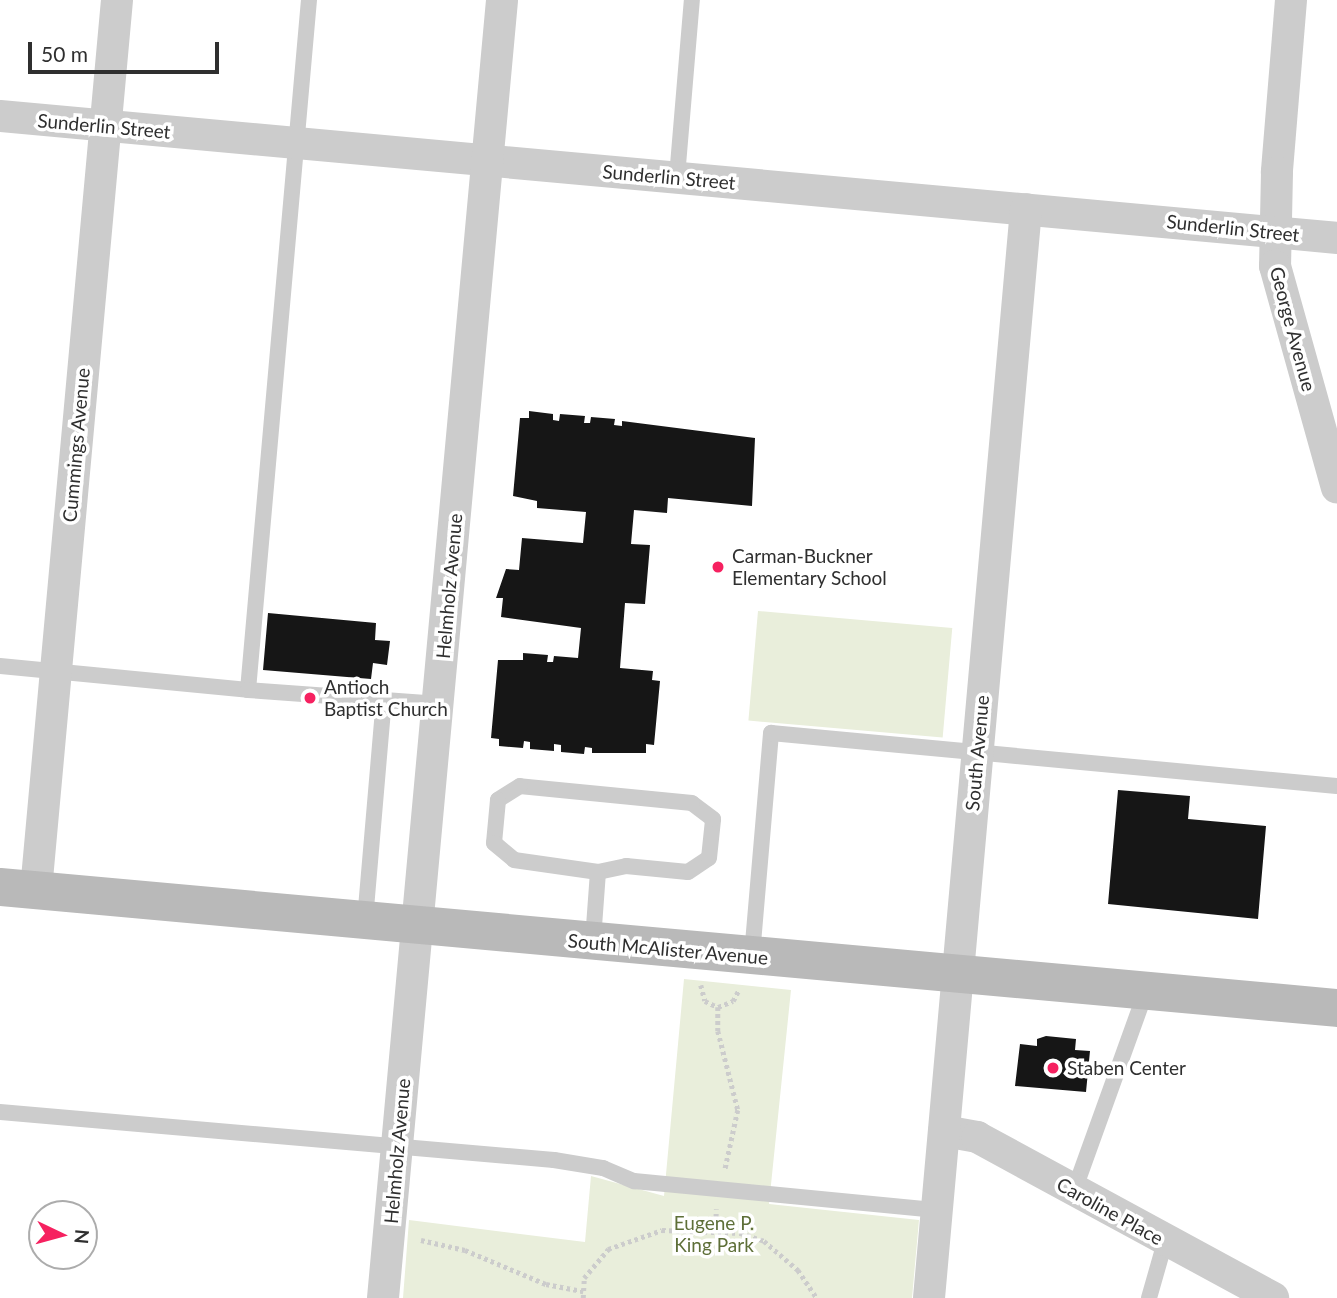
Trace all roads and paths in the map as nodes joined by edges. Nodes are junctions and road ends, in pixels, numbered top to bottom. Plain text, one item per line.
1 (117, 0) edge
2 (309, 0) edge
3 (502, 0) edge
4 (692, 0) edge
5 (1291, 0) edge
6 (0, 116) edge
7 (106, 125) junction
8 (296, 144) junction
9 (486, 160) junction
10 (677, 177) junction
11 (1026, 209) junction
12 (1274, 232) junction
13 (1337, 238) edge
14 (1337, 488) edge
15 (0, 666) edge
16 (56, 672) junction
17 (248, 690) junction
18 (384, 699) junction
19 (439, 704) junction
20 (977, 752) junction
21 (1337, 786) edge
22 (598, 872) junction
23 (18, 889) edge
24 (365, 922) junction
25 (418, 927) junction
26 (593, 943) junction
27 (745, 973) junction
28 (959, 973) junction
29 (701, 985) dead end
30 (1146, 991) junction
31 (718, 1007) junction
32 (1337, 1008) edge
33 (0, 1112) edge
34 (944, 1131) junction
35 (398, 1146) junction
36 (718, 1189) junction
37 (1074, 1191) junction
38 (937, 1210) junction
39 (715, 1231) junction
40 (421, 1240) dead end
41 (1165, 1241) junction
42 (583, 1291) junction
43 (383, 1298) edge
44 (583, 1298) edge
45 (817, 1298) edge
46 (929, 1298) edge
47 (1149, 1298) edge
48 (1273, 1298) edge

1 - 7 street, Cummings Avenue
2 - 8 lane
3 - 9 street, Helmholz Avenue
4 - 10 lane
5 - 12 street, George Avenue
6 - 7 street, Sunderlin Street
7 - 8 street, Sunderlin Street
7 - 16 street, Cummings Avenue
8 - 9 street, Sunderlin Street
8 - 17 lane
9 - 10 street, Sunderlin Street
9 - 19 street, Helmholz Avenue
10 - 11 street, Sunderlin Street
11 - 12 street, Sunderlin Street
11 - 20 street, South Avenue
12 - 13 street, Sunderlin Street
12 - 14 street, George Avenue
15 - 16 lane
16 - 17 lane
16 - 23 street, Cummings Avenue
17 - 18 lane
18 - 19 lane
18 - 24 lane
19 - 25 street, Helmholz Avenue
20 - 21 lane
20 - 27 lane
20 - 28 street, South Avenue
22 - 22 lane
22 - 26 lane
23 - 24 street, South McAlister Avenue
24 - 25 street, South McAlister Avenue
25 - 26 street, South McAlister Avenue
25 - 35 street, Helmholz Avenue
26 - 27 street, South McAlister Avenue
27 - 28 street, South McAlister Avenue
27 - 31 path
28 - 30 street, South McAlister Avenue
28 - 34 street, South Avenue
29 - 31 path
30 - 32 street, South McAlister Avenue
30 - 37 lane
31 - 36 path
33 - 35 lane
34 - 37 street, Caroline Place
34 - 38 street, South Avenue
35 - 36 lane
35 - 43 street, Helmholz Avenue
36 - 38 lane
36 - 39 path
37 - 41 street, Caroline Place
38 - 46 street, South Avenue
39 - 42 path
39 - 45 path
40 - 42 path
41 - 47 lane
41 - 48 street, Caroline Place
42 - 44 path

